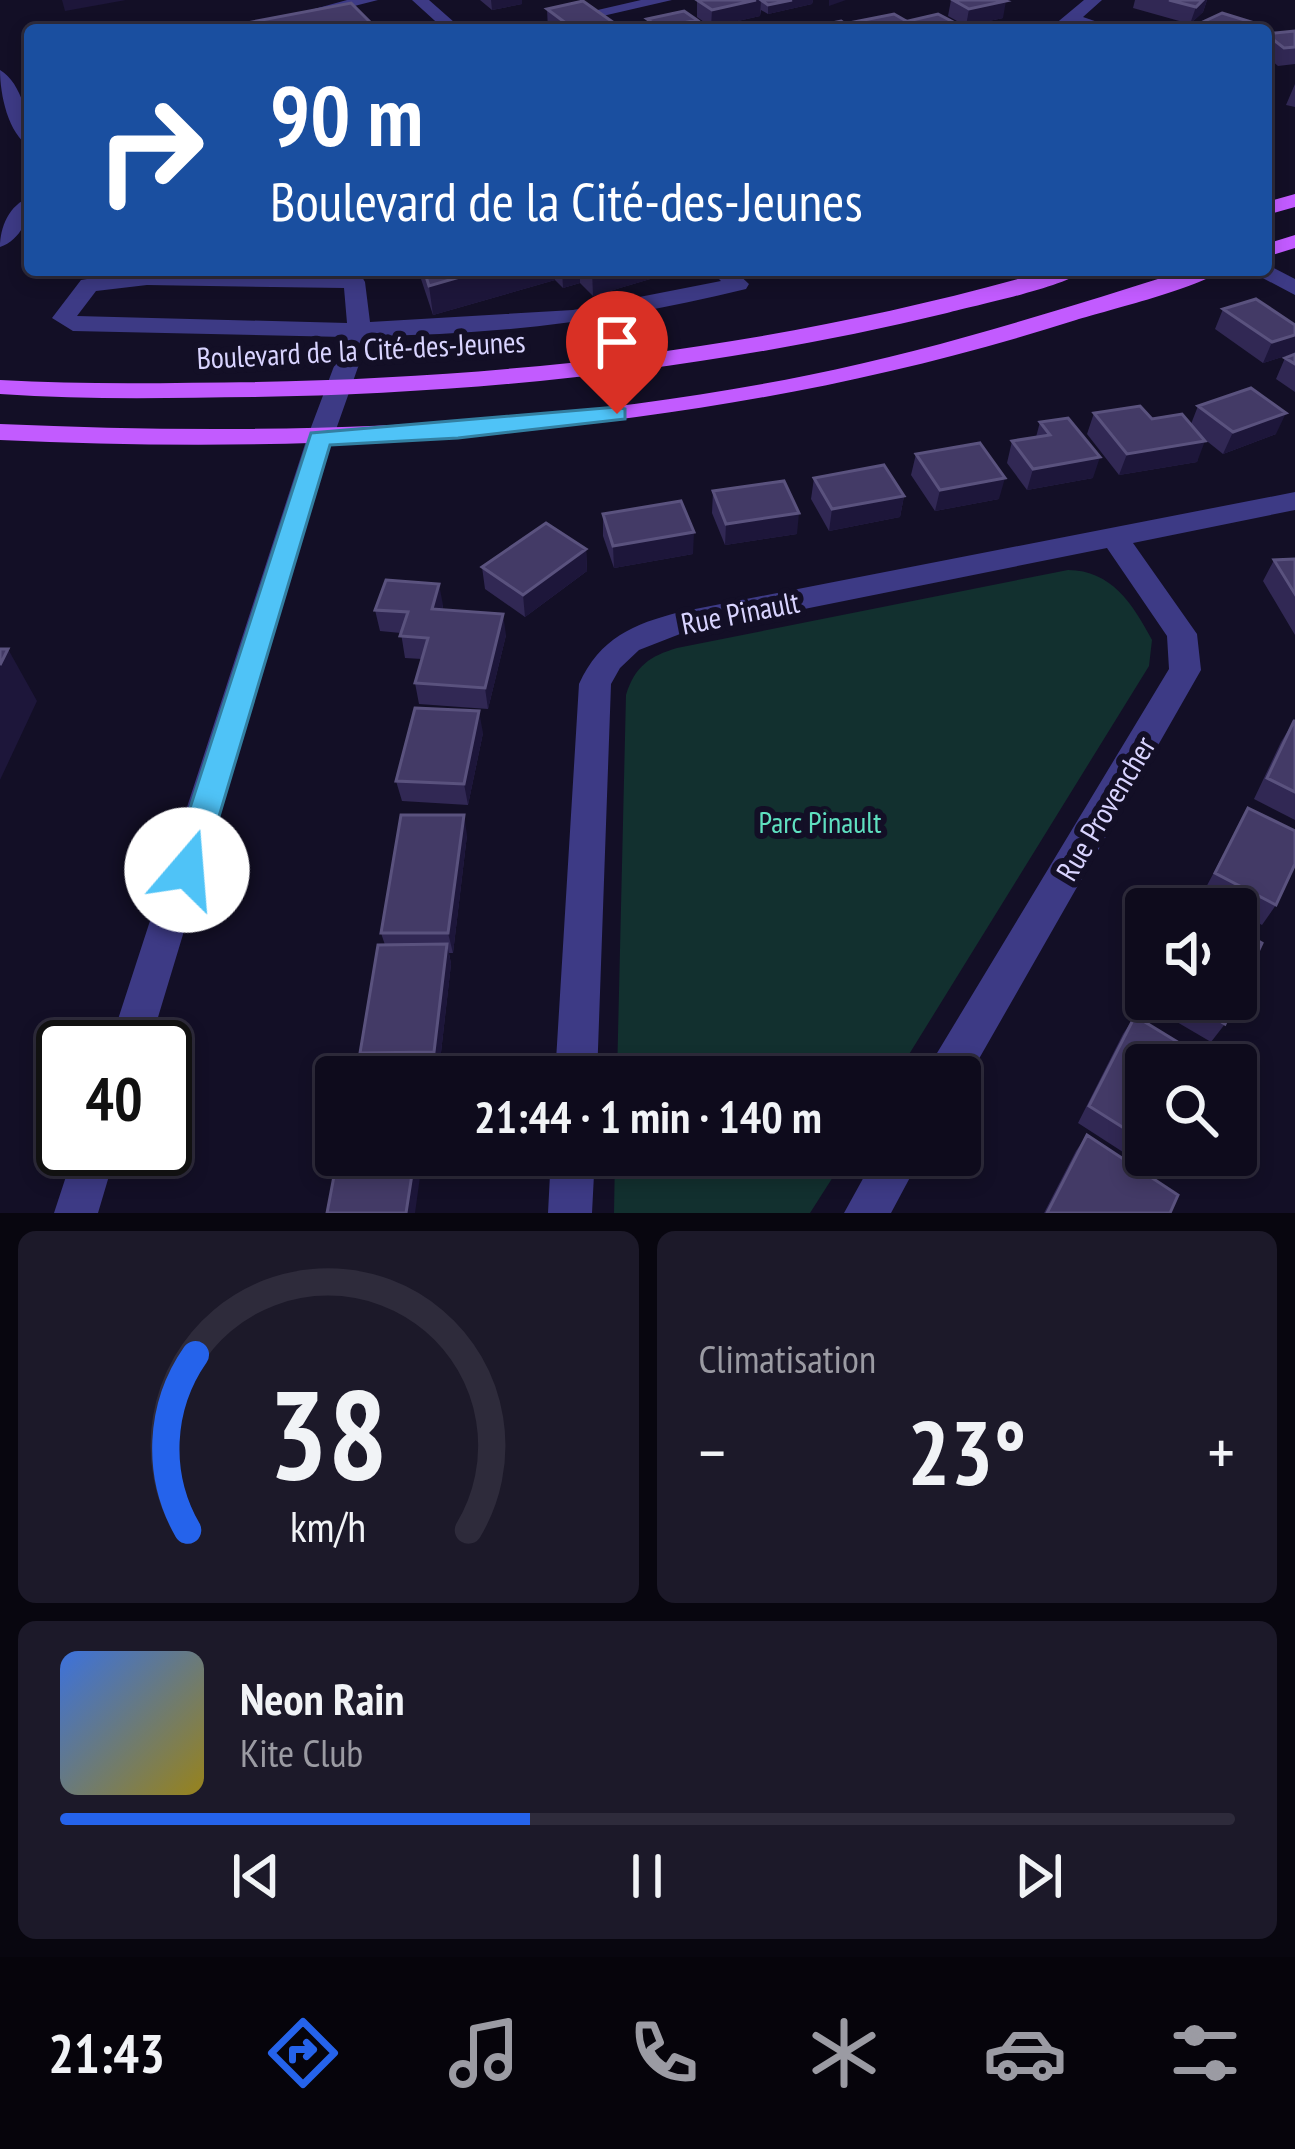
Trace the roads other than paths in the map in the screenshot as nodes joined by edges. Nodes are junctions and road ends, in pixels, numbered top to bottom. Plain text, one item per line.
1 (370, 0) edge
2 (420, 0) edge
3 (664, 0) edge
4 (1094, 0) edge
5 (294, 15) edge
6 (1074, 20) junction
7 (448, 24) edge
8 (548, 24) edge
9 (1067, 24) edge
10 (1090, 24) edge
11 (5, 74) edge
12 (24, 125) edge
13 (24, 215) edge
14 (0, 241) edge
15 (133, 276) edge
16 (351, 276) edge
17 (728, 276) edge
18 (1053, 276) edge
19 (1191, 276) edge
20 (358, 332) junction
21 (0, 387) edge
22 (340, 389) junction
23 (0, 432) edge
24 (320, 438) junction
25 (1295, 501) edge
26 (1116, 539) junction
27 (137, 1020) edge
28 (578, 1056) edge
29 (958, 1056) edge
30 (88, 1176) edge
31 (572, 1176) edge
32 (888, 1176) edge
33 (76, 1213) edge
34 (570, 1213) edge
35 (866, 1213) edge

1 - 5 street
2 - 7 street
3 - 8 street
4 - 6 street
6 - 9 street
6 - 10 street
11 - 12 street
13 - 14 street
15 - 20 street
16 - 20 street
17 - 20 street
18 - 22 main road, Boulevard de la Cité-des-Jeunes
19 - 24 main road
20 - 22 street
21 - 22 main road, Boulevard de la Cité-des-Jeunes
22 - 24 street
23 - 24 main road
24 - 27 street
25 - 26 street, Rue Pinault
26 - 28 street, Rue Pinault
26 - 29 street, Rue Provencher
30 - 33 street
31 - 34 street
32 - 35 street

